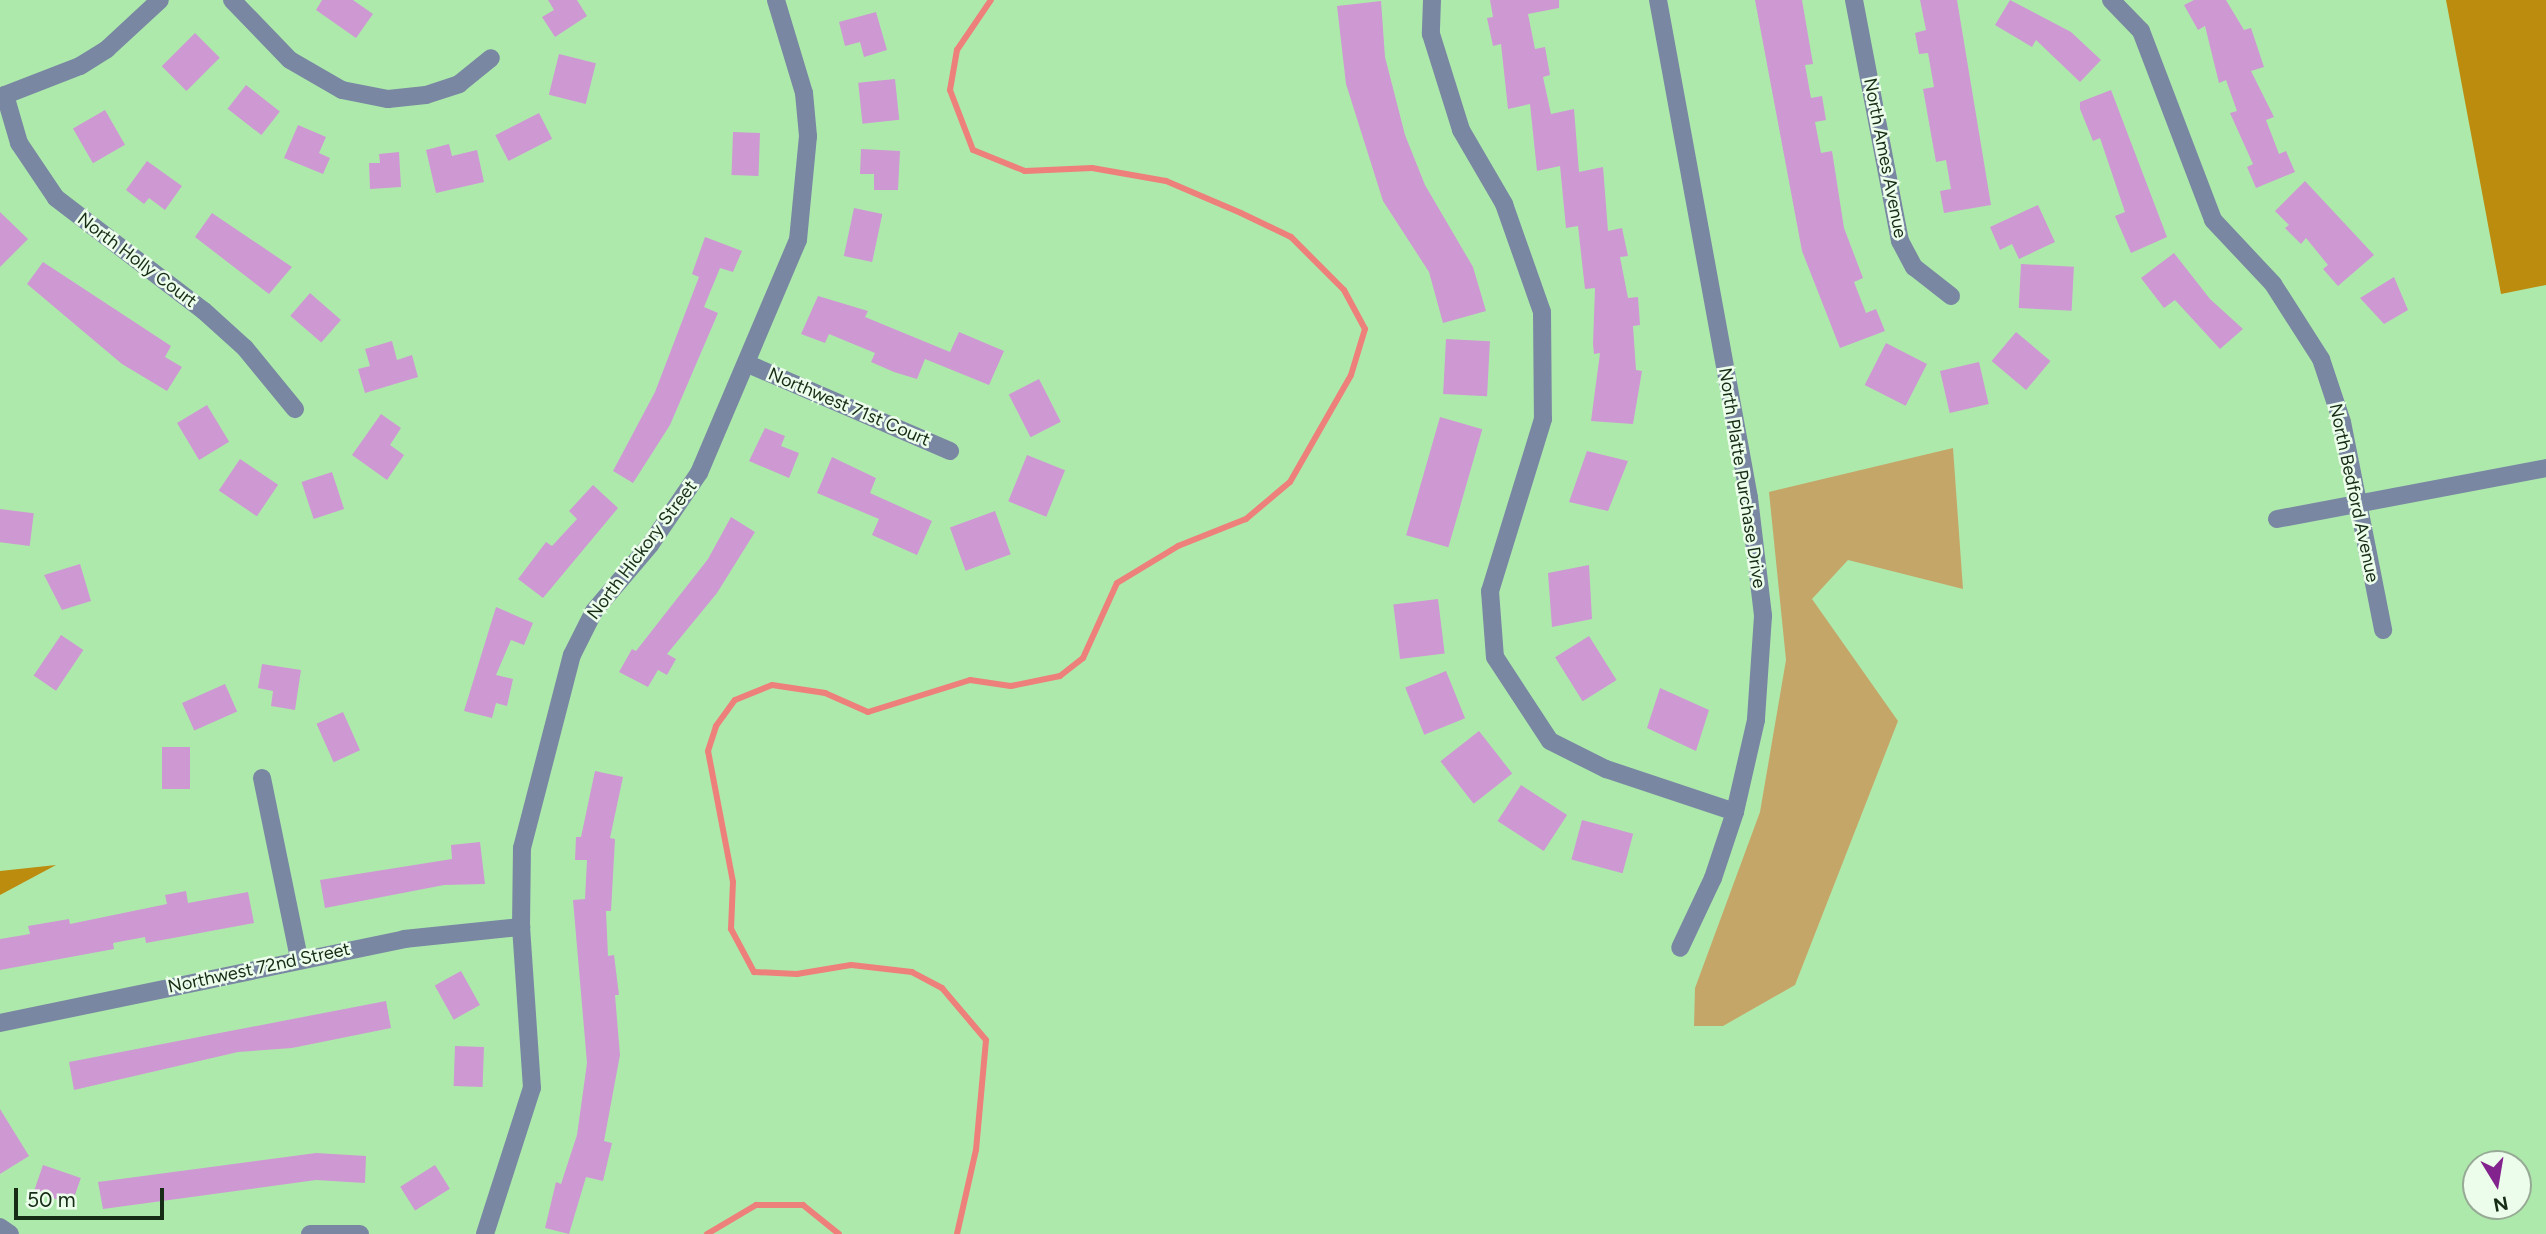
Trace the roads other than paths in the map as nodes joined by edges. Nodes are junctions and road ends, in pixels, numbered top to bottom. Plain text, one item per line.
1 (160, 0) edge
2 (232, 0) edge
3 (776, 0) edge
4 (1432, 0) edge
5 (1658, 0) edge
6 (1854, 0) edge
7 (2111, 0) edge
8 (491, 58) dead end
9 (2, 96) edge
10 (1951, 296) dead end
11 (748, 364) junction
12 (295, 409) dead end
13 (950, 451) dead end
14 (2546, 468) edge
15 (2357, 505) junction
16 (2277, 519) dead end
17 (2383, 630) dead end
18 (262, 778) dead end
19 (1735, 812) junction
20 (521, 927) junction
21 (1680, 948) dead end
22 (299, 959) junction
23 (0, 1023) edge
24 (0, 1227) edge
25 (10, 1234) edge
26 (310, 1234) edge
27 (359, 1234) edge
28 (485, 1234) edge

1 - 9 street
2 - 8 street
3 - 11 street, North Hickory Street
4 - 19 street
5 - 19 street, North Platte Purchase Drive
6 - 10 street, North Ames Avenue
7 - 15 street, North Bedford Avenue
9 - 12 street, North Holly Court
11 - 13 street, Northwest 71st Court
11 - 20 street, North Hickory Street
14 - 15 street
15 - 16 street
15 - 17 street, North Bedford Avenue
18 - 22 street
19 - 21 street, North Platte Purchase Drive
20 - 22 street, Northwest 72nd Street
20 - 28 street, North Hickory Street
22 - 23 street, Northwest 72nd Street
24 - 25 street
26 - 27 street

